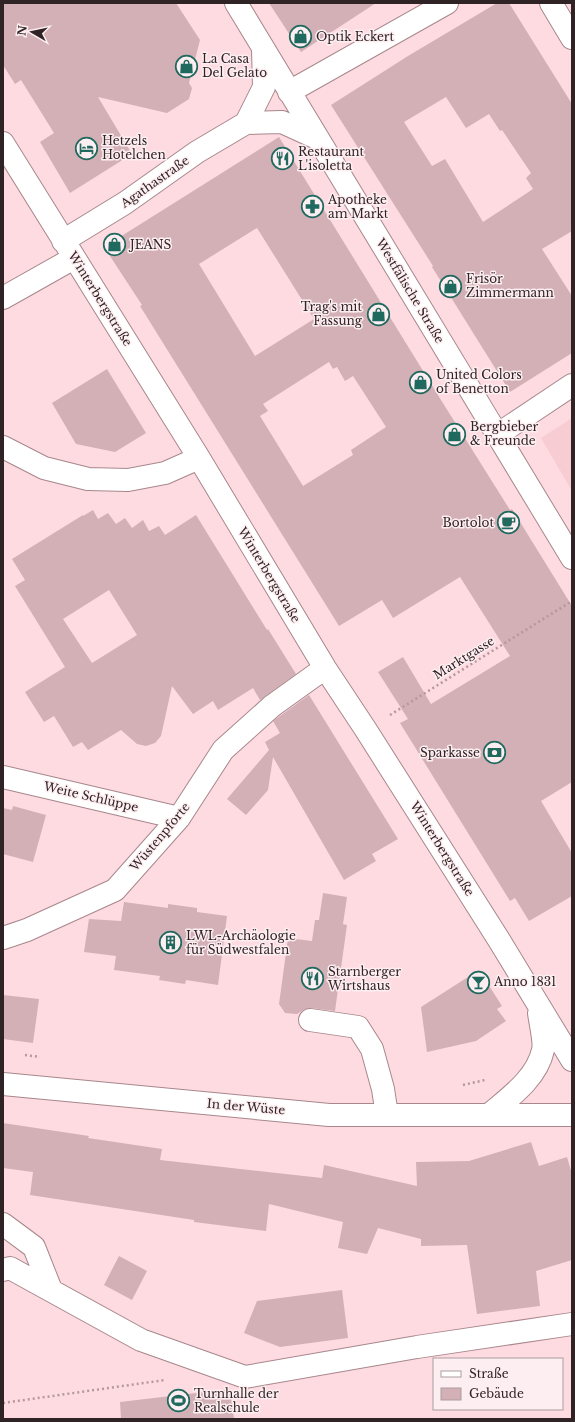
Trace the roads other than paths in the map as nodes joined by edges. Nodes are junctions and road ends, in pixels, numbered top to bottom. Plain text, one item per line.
1 (236, 3) edge
2 (447, 3) edge
3 (551, 3) edge
4 (572, 38) edge
5 (263, 48) junction
6 (289, 92) junction
7 (246, 123) junction
8 (317, 138) junction
9 (3, 143) edge
10 (69, 249) junction
11 (3, 298) edge
12 (572, 385) edge
13 (496, 434) junction
14 (3, 447) edge
15 (199, 458) junction
16 (572, 558) edge
17 (325, 668) junction
18 (3, 777) edge
19 (179, 818) junction
20 (3, 938) edge
21 (538, 1006) junction
22 (310, 1020) dead end
23 (572, 1060) edge
24 (3, 1084) edge
25 (490, 1114) junction
26 (387, 1115) junction
27 (572, 1115) edge
28 (3, 1224) edge
29 (3, 1270) edge
30 (51, 1290) junction
31 (572, 1324) edge

1 - 5 street, Westfälische Straße
2 - 6 street
3 - 4 street
5 - 6 street, Westfälische Straße
5 - 7 street
6 - 8 street, Westfälische Straße
7 - 8 street, Agathastraße
7 - 10 street, Agathastraße
8 - 13 street, Westfälische Straße
9 - 10 street, Winterbergstraße
10 - 11 street, Agathastraße
10 - 15 street, Winterbergstraße
12 - 13 street
13 - 16 street, Westfälische Straße
14 - 15 street
15 - 17 street, Winterbergstraße
17 - 19 street, Wüstenpforte
17 - 21 street, Winterbergstraße
18 - 19 street, Weite Schlüppe
19 - 20 street, Wüstenpforte
21 - 23 street, Winterbergstraße
21 - 25 street, Winterbergstraße
22 - 26 street
24 - 26 street, In der Wüste
25 - 26 street, In der Wüste
25 - 27 street, In der Wüste
28 - 30 street
29 - 30 street
30 - 31 street

